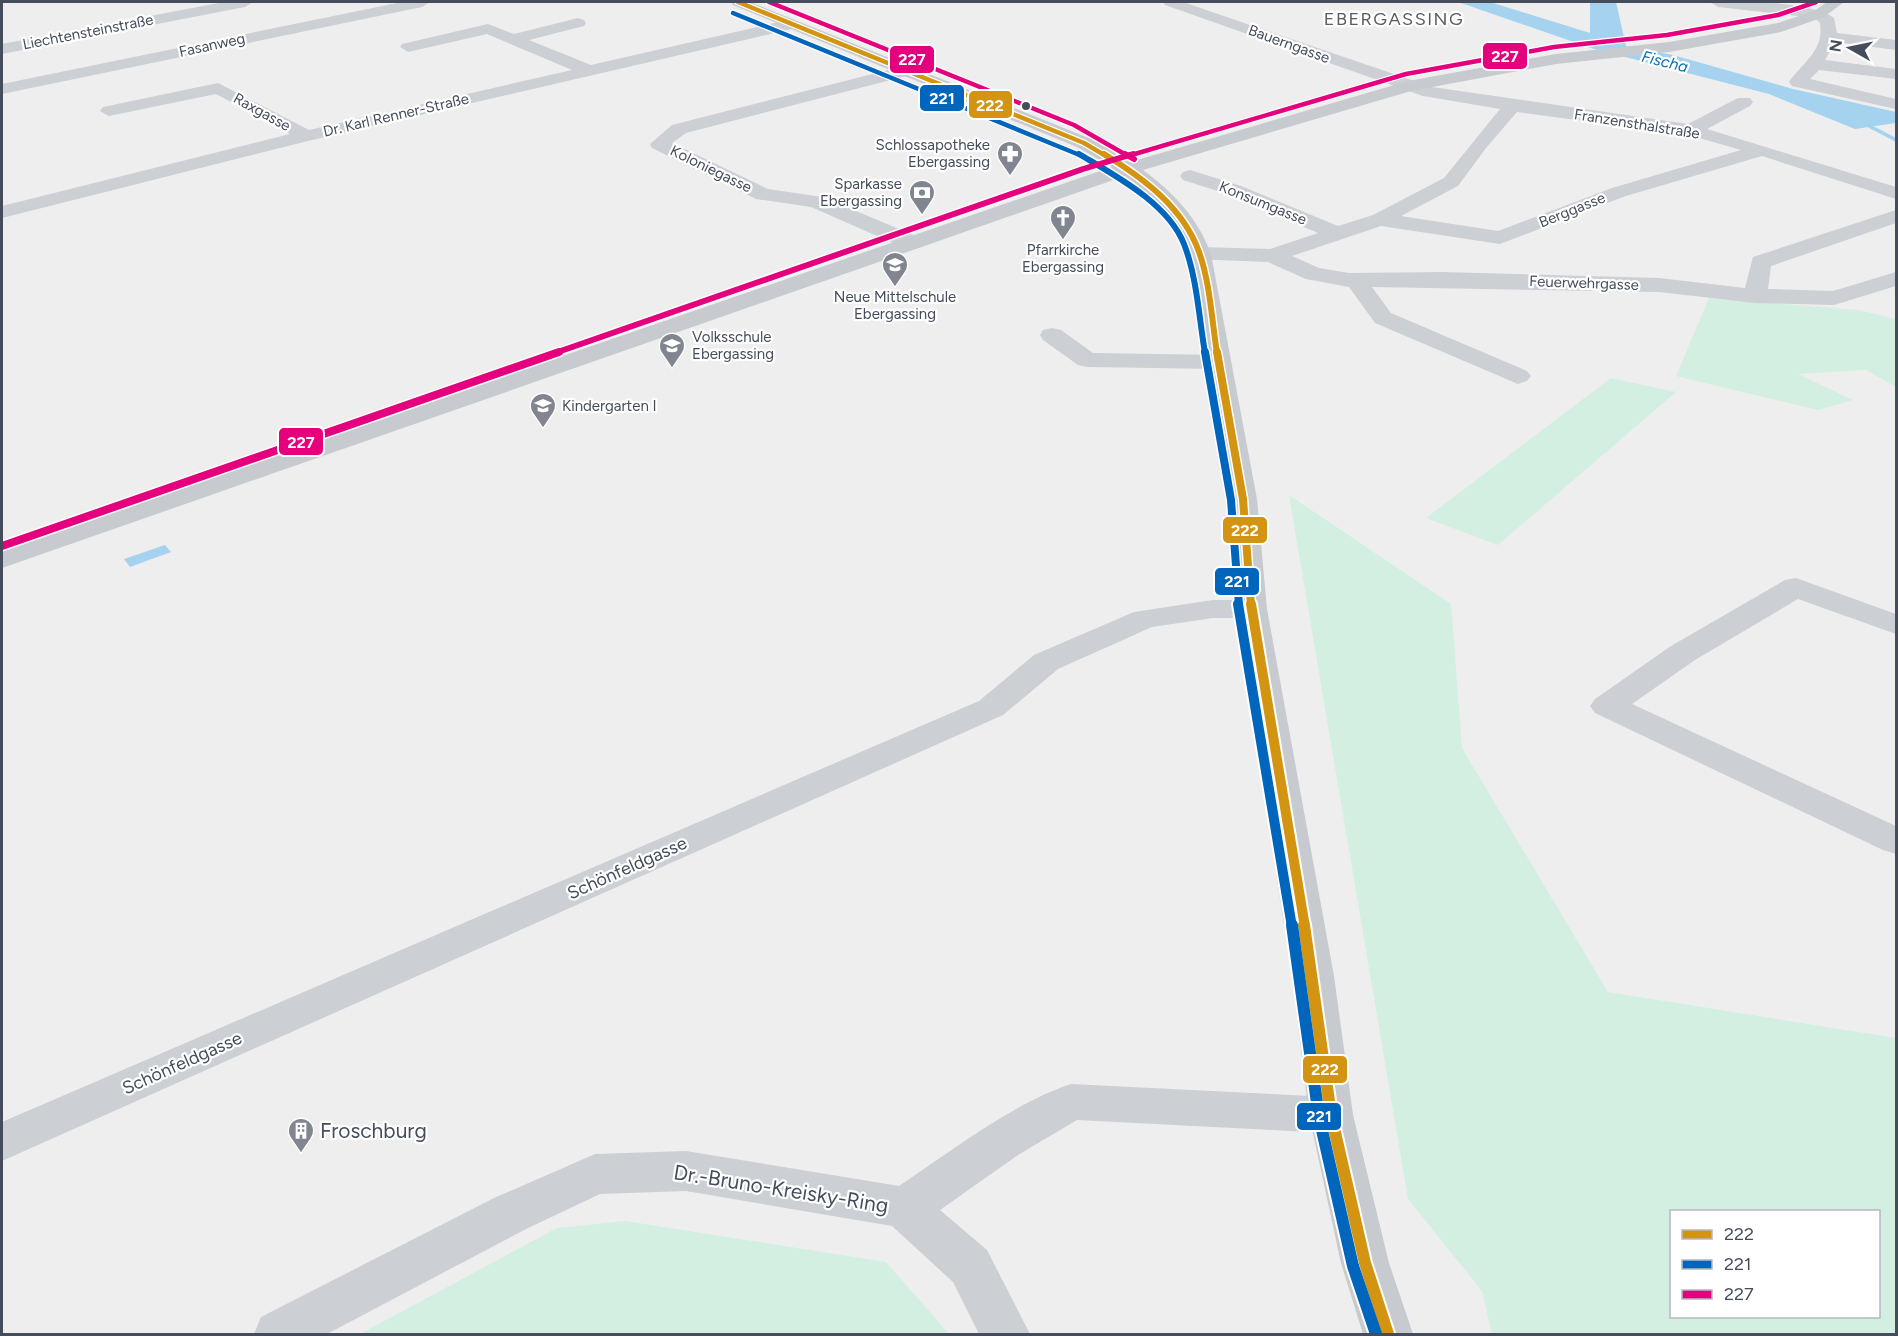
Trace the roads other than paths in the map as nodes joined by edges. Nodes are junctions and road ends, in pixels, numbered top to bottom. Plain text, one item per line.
1 (245, 2) edge
2 (422, 2) edge
3 (738, 2) edge
4 (1170, 2) edge
5 (1718, 2) edge
6 (1836, 2) edge
7 (1819, 14) junction
8 (578, 23) dead end
9 (792, 24) junction
10 (1830, 37) junction
11 (513, 39) junction
12 (1896, 45) edge
13 (408, 46) dead end
14 (2, 49) edge
15 (1815, 64) junction
16 (588, 70) junction
17 (908, 70) junction
18 (1896, 74) edge
19 (1408, 86) junction
20 (2, 89) edge
21 (1744, 102) dead end
22 (1896, 104) edge
23 (1513, 106) junction
24 (109, 111) dead end
25 (1690, 130) junction
26 (307, 136) junction
27 (1762, 150) junction
28 (1128, 169) junction
29 (1191, 176) dead end
30 (1896, 193) edge
31 (2, 212) edge
32 (1896, 216) edge
33 (1380, 219) junction
34 (1335, 233) junction
35 (908, 241) junction
36 (1200, 254) junction
37 (1272, 256) junction
38 (1896, 279) edge
39 (1357, 281) junction
40 (1755, 296) junction
41 (1052, 335) dead end
42 (1219, 362) junction
43 (1518, 376) dead end
44 (2, 559) edge
45 (1251, 609) junction
46 (1896, 625) edge
47 (1896, 841) edge
48 (1331, 1115) junction
49 (2, 1142) edge
50 (905, 1208) junction
51 (279, 1335) edge
52 (1005, 1335) edge
53 (1388, 1335) edge

1 - 14 street, Liechtensteinstraße
2 - 20 street, Fasanweg
3 - 9 main road
4 - 19 street, Bauerngasse
5 - 7 street
6 - 7 main road
7 - 10 street
7 - 19 main road
8 - 11 street
9 - 16 street, Dr. Karl Renner-Straße
9 - 17 main road
10 - 12 street
10 - 15 street
11 - 13 street
11 - 16 street
15 - 18 street
15 - 22 street
16 - 26 street, Dr. Karl Renner-Straße
17 - 28 main road
17 - 35 street, Koloniegasse
19 - 23 street, Franzensthalstraße
19 - 28 main road
21 - 25 street
23 - 25 street, Franzensthalstraße
23 - 33 street
24 - 26 street, Raxgasse
25 - 27 street, Franzensthalstraße
26 - 31 street, Dr. Karl Renner-Straße
27 - 30 street, Franzensthalstraße
27 - 33 street, Berggasse
28 - 35 main road
28 - 36 main road
29 - 34 street, Konsumgasse
32 - 40 street
33 - 34 street
34 - 37 street
35 - 44 main road
36 - 37 street
36 - 42 main road
37 - 39 street, Feuerwehrgasse
38 - 40 street, Feuerwehrgasse
39 - 40 street, Feuerwehrgasse
39 - 43 street
41 - 42 street
42 - 45 main road
45 - 48 main road
45 - 49 street, Schönfeldgasse
46 - 47 street
48 - 50 street
48 - 53 main road
50 - 51 street, Dr.-Bruno-Kreisky-Ring
50 - 52 street, Dr.-Bruno-Kreisky-Ring

